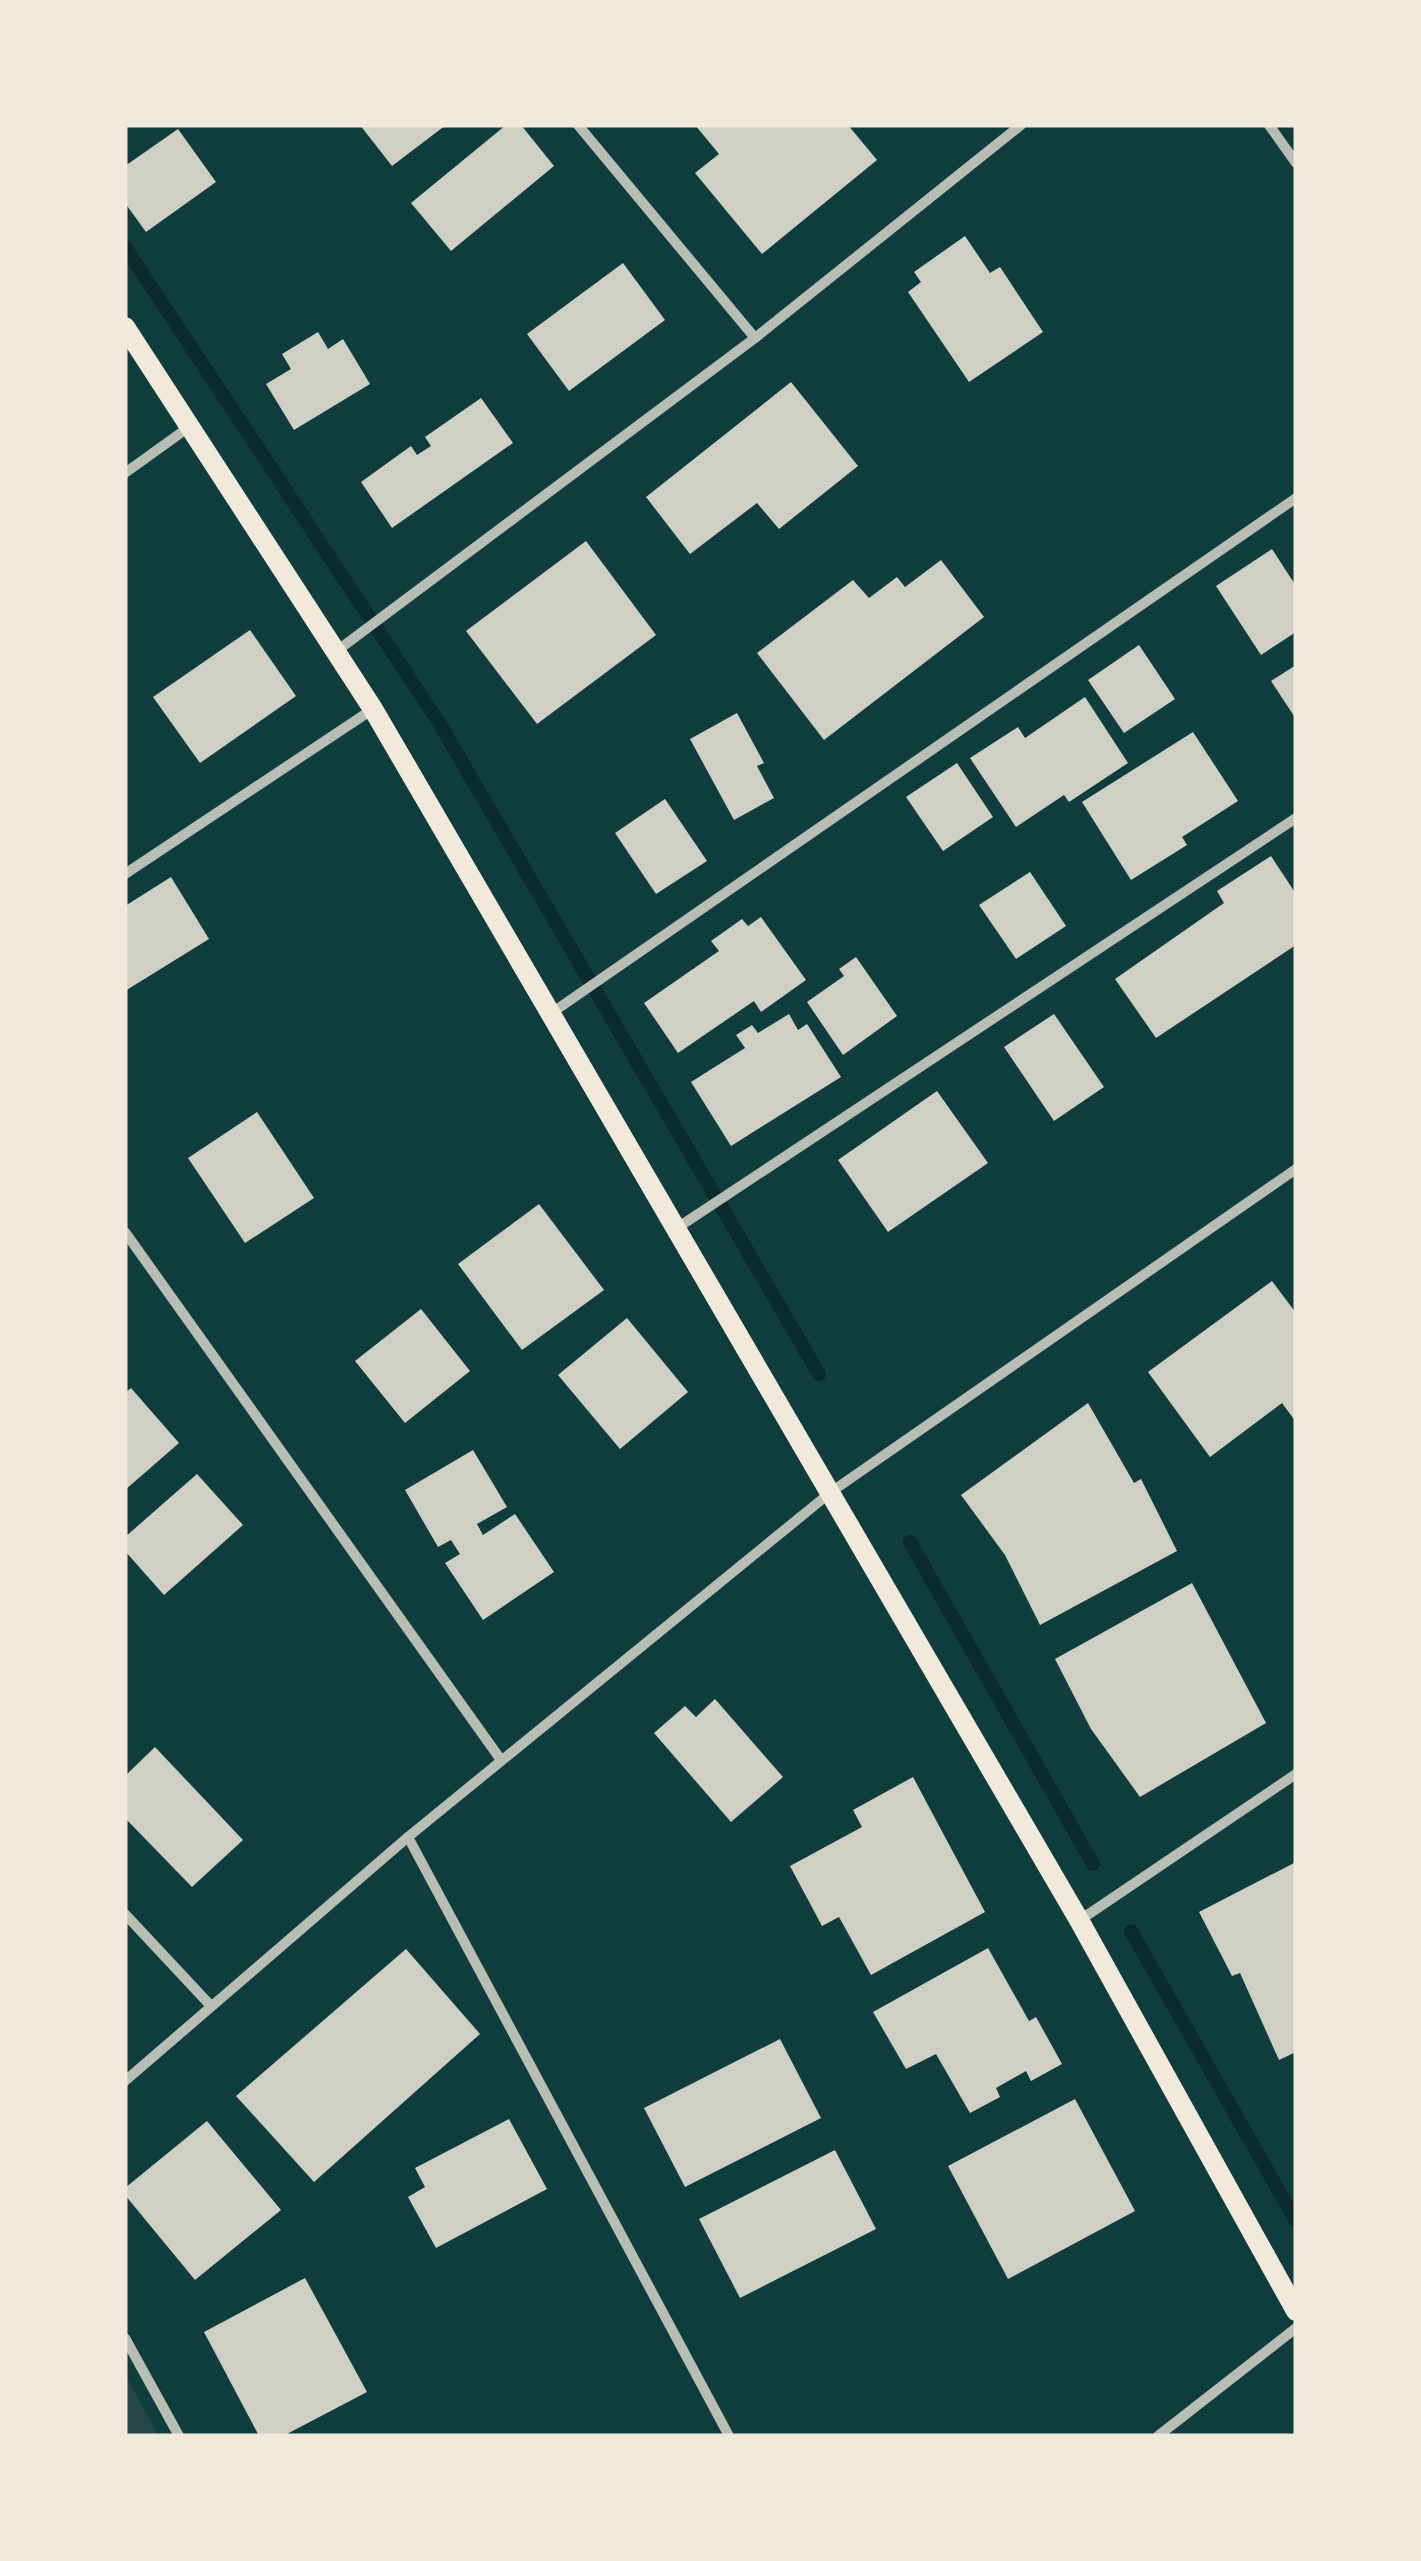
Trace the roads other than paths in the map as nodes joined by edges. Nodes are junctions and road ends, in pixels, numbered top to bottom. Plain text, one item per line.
1 (578, 125) edge
2 (1020, 125) edge
3 (1269, 125) edge
4 (1296, 163) edge
5 (125, 327) edge
6 (755, 338) junction
7 (192, 425) junction
8 (125, 473) edge
9 (1296, 498) edge
10 (338, 650) junction
11 (373, 709) junction
12 (1296, 818) edge
13 (125, 874) edge
14 (550, 1014) junction
15 (1296, 1169) edge
16 (677, 1228) junction
17 (125, 1232) edge
18 (832, 1492) junction
19 (501, 1760) junction
20 (1296, 1774) edge
21 (408, 1837) junction
22 (125, 1914) edge
23 (1079, 1920) junction
24 (211, 2006) junction
25 (125, 2081) edge
26 (1296, 2310) edge
27 (1296, 2328) edge
28 (125, 2338) edge
29 (179, 2436) edge
30 (728, 2436) edge
31 (1158, 2436) edge

1 - 6 street
2 - 6 street
3 - 4 street
5 - 7 main road
6 - 10 street
7 - 8 street
7 - 10 main road
9 - 14 street
10 - 11 main road
11 - 13 street
11 - 14 main road
12 - 16 street
14 - 16 main road
15 - 18 street
16 - 18 main road
17 - 19 street
18 - 19 street
18 - 23 main road
19 - 21 street
20 - 23 street
21 - 24 street
21 - 30 street
22 - 24 street
23 - 26 main road
24 - 25 street
27 - 31 street
28 - 29 street

